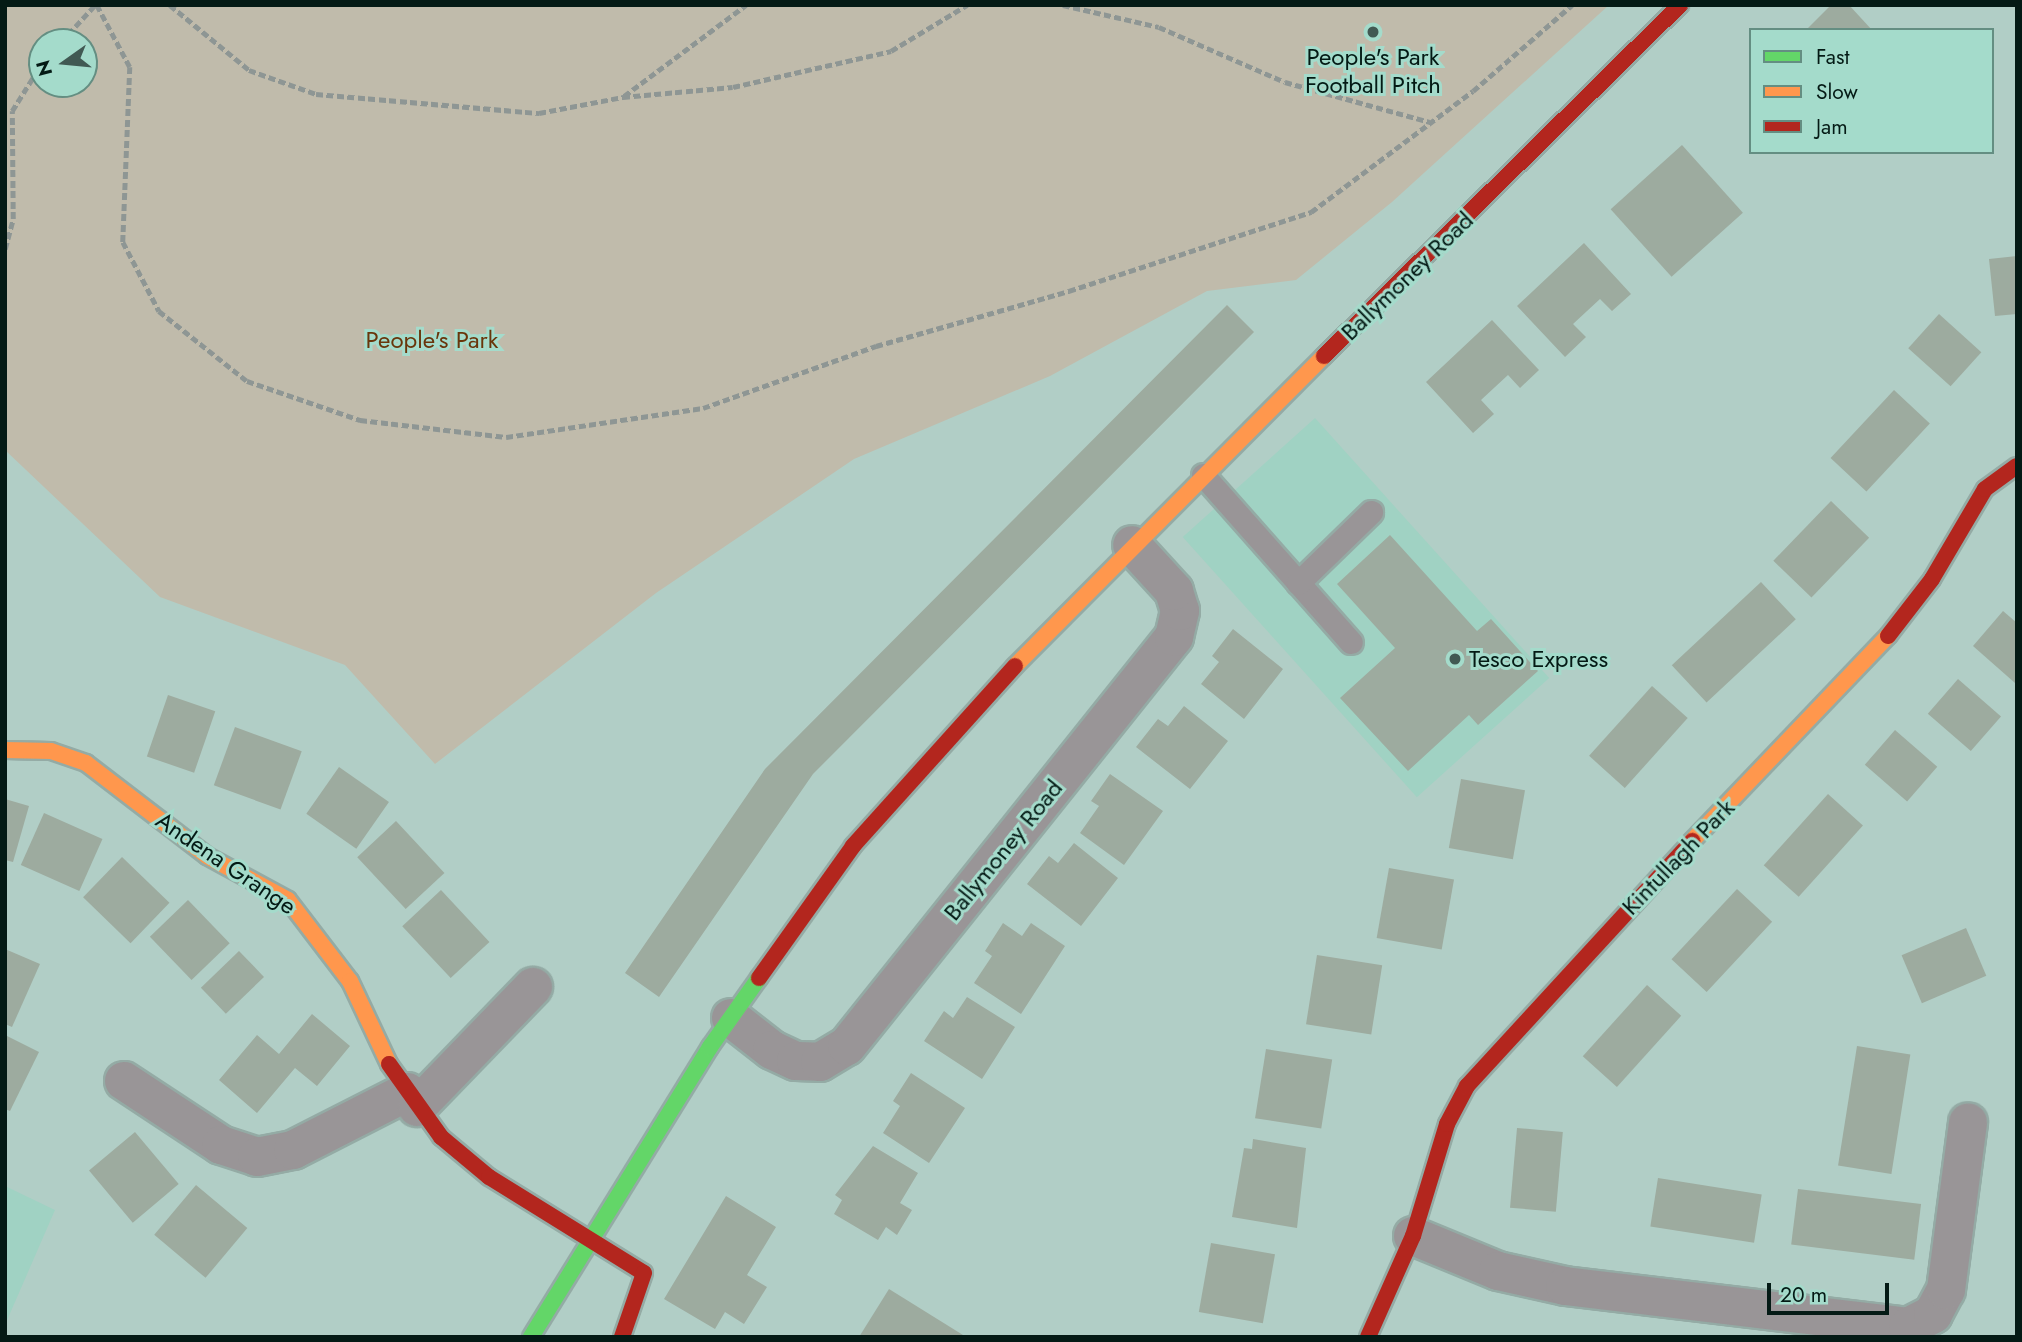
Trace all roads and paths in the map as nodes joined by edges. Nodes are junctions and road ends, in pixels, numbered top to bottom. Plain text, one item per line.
1 (96, 5) edge
2 (170, 5) edge
3 (746, 5) edge
4 (967, 5) edge
5 (1063, 5) edge
6 (1572, 5) edge
7 (1680, 5) edge
8 (74, 28) edge
9 (28, 85) edge
10 (624, 97) junction
11 (1431, 122) junction
12 (5, 249) edge
13 (2017, 466) edge
14 (1203, 475) junction
15 (1371, 512) dead end
16 (1132, 545) junction
17 (1298, 583) junction
18 (1351, 642) dead end
19 (5, 750) edge
20 (533, 987) dead end
21 (731, 1018) junction
22 (124, 1081) dead end
23 (412, 1100) junction
24 (1968, 1122) dead end
25 (1413, 1236) junction
26 (587, 1241) junction
27 (531, 1337) edge
28 (622, 1337) edge
29 (1368, 1337) edge

1 - 8 path
1 - 11 path
2 - 10 path
3 - 10 path
4 - 10 path
5 - 11 path
6 - 11 path
7 - 14 street, Ballymoney Road
9 - 12 path
13 - 25 street, Kintullagh Park
14 - 16 street, Ballymoney Road
14 - 17 lane
15 - 17 lane
16 - 21 street, Ballymoney Road
16 - 21 street, Ballymoney Road
17 - 18 lane
19 - 23 street, Andena Grange
20 - 23 street
21 - 26 street, Ballymoney Road
22 - 23 street
23 - 26 street, Andena Grange
24 - 25 street
25 - 29 street, Kintullagh Park
26 - 27 street, Ballymoney Road
26 - 28 street, Andena Grange

